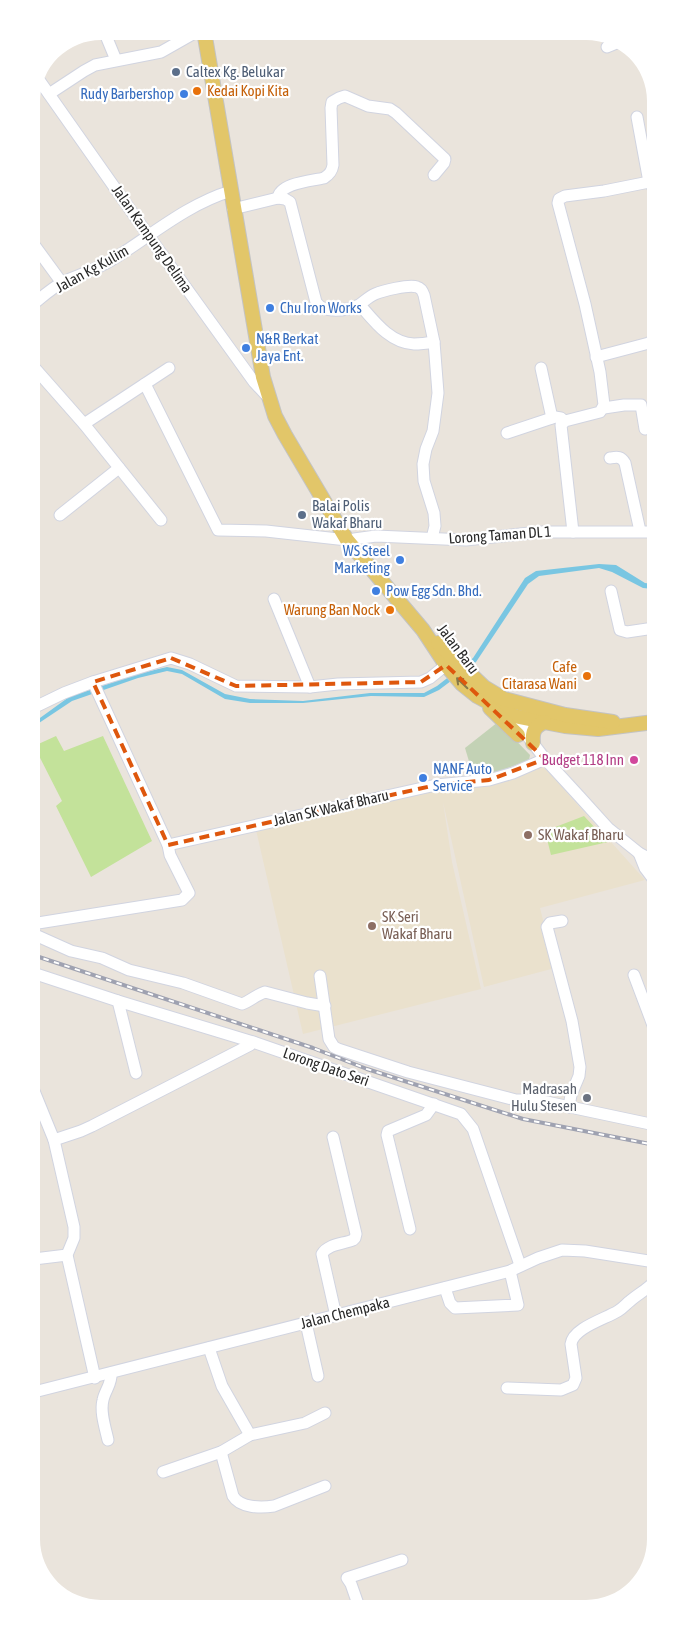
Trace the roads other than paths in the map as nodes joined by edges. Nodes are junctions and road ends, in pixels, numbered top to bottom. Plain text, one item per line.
1 (108, 40) edge
2 (175, 40) edge
3 (183, 40) edge
4 (206, 40) edge
5 (176, 44) junction
6 (611, 45) edge
7 (607, 47) dead end
8 (116, 60) junction
9 (42, 84) edge
10 (49, 94) junction
11 (638, 117) dead end
12 (647, 139) edge
13 (434, 175) dead end
14 (647, 185) edge
15 (231, 191) junction
16 (278, 198) junction
17 (233, 209) junction
18 (148, 235) junction
19 (40, 253) edge
20 (62, 283) junction
21 (40, 299) edge
22 (360, 304) junction
23 (434, 342) junction
24 (647, 344) edge
25 (596, 357) junction
26 (170, 368) dead end
27 (541, 368) dead end
28 (40, 374) edge
29 (145, 384) junction
30 (268, 396) junction
31 (604, 408) junction
32 (558, 420) junction
33 (84, 424) junction
34 (645, 429) dead end
35 (507, 433) dead end
36 (610, 458) dead end
37 (119, 468) junction
38 (60, 514) dead end
39 (161, 520) dead end
40 (573, 532) junction
41 (640, 532) junction
42 (647, 532) edge
43 (432, 538) junction
44 (347, 540) junction
45 (611, 591) dead end
46 (274, 599) dead end
47 (647, 629) edge
48 (423, 630) junction
49 (446, 665) junction
50 (95, 684) junction
51 (310, 687) junction
52 (477, 696) junction
53 (504, 699) junction
54 (40, 705) edge
55 (518, 715) junction
56 (543, 716) junction
57 (647, 723) edge
58 (518, 735) junction
59 (533, 743) junction
60 (545, 759) junction
61 (168, 845) junction
62 (639, 853) junction
63 (647, 857) edge
64 (647, 871) edge
65 (562, 921) dead end
66 (40, 924) edge
67 (40, 929) edge
68 (634, 975) dead end
69 (40, 976) edge
70 (320, 976) dead end
71 (118, 1001) junction
72 (324, 1006) junction
73 (647, 1009) edge
74 (253, 1042) junction
75 (136, 1073) dead end
76 (434, 1104) junction
77 (40, 1106) edge
78 (569, 1107) junction
79 (647, 1123) edge
80 (333, 1137) dead end
81 (54, 1140) junction
82 (410, 1229) dead end
83 (67, 1255) junction
84 (40, 1258) edge
85 (647, 1261) edge
86 (515, 1268) junction
87 (445, 1288) junction
88 (647, 1289) edge
89 (336, 1316) junction
90 (306, 1323) junction
91 (209, 1348) junction
92 (111, 1373) junction
93 (318, 1376) dead end
94 (95, 1378) junction
95 (507, 1388) dead end
96 (40, 1391) edge
97 (325, 1413) dead end
98 (250, 1435) junction
99 (108, 1440) dead end
100 (221, 1452) junction
101 (163, 1472) dead end
102 (325, 1486) dead end
103 (402, 1560) dead end
104 (357, 1600) edge

1 - 8 street
2 - 5 street
3 - 5 street
4 - 15 main road
5 - 8 street
6 - 7 street
8 - 10 street
9 - 10 street, Jalan Kampung Delima
10 - 18 street, Jalan Kampung Delima
11 - 12 street
13 - 16 street
14 - 25 street
15 - 17 main road
15 - 18 street, Jalan Kg Kulim
16 - 17 street
16 - 22 street
17 - 30 main road
18 - 20 street, Jalan Kg Kulim
18 - 30 street, Jalan Kampung Delima
19 - 20 street
20 - 21 street, Jalan Kg Kulim
22 - 23 street
22 - 23 street
23 - 43 street
24 - 25 street
25 - 31 street
26 - 29 street
27 - 32 street
28 - 33 street
29 - 33 street
29 - 44 street, Lorong Taman DL 1
30 - 44 main road
31 - 32 street
31 - 34 street
32 - 35 street
32 - 40 street
33 - 37 street
36 - 41 street
37 - 38 street
37 - 39 street
40 - 41 street, Lorong Taman DL 1
40 - 43 street, Lorong Taman DL 1
41 - 42 street, Lorong Taman DL 1
43 - 44 street, Lorong Taman DL 1
44 - 48 main road
45 - 47 street
46 - 51 street
48 - 49 main road, Jalan Baru
48 - 53 main road, Jalan Baru
49 - 51 street
52 -> 49 main road, Jalan Baru
50 - 51 street
50 - 54 street
50 - 61 street
52 - 55 main road, Jalan Baru
52 - 58 main road
53 - 55 main road
53 - 56 main road, Jalan Baru
55 - 56 main road, Jalan Baru
55 - 58 street
55 - 59 street
56 - 57 main road, Jalan Baru
56 - 59 main road
58 - 60 street
59 - 60 street
60 - 61 street, Jalan SK Wakaf Bharu
60 - 62 street
61 - 66 street
62 - 63 street
62 - 64 street
65 - 78 street
67 - 72 street
68 - 73 street
69 - 71 street, Lorong Dato Seri
70 - 72 street
71 - 74 street, Lorong Dato Seri
71 - 75 street
72 - 78 street
74 - 76 street, Lorong Dato Seri
74 - 81 street
76 - 82 street
76 - 86 street, Lorong Dato Seri
77 - 81 street
78 - 79 street
80 - 89 street
81 - 83 street
83 - 84 street
83 - 94 street
85 - 86 street, Jalan Chempaka
86 - 87 street, Jalan Chempaka
86 - 87 street, Lorong Dato Seri
87 - 89 street, Jalan Chempaka
88 - 95 street
89 - 90 street, Jalan Chempaka
90 - 91 street, Jalan Chempaka
90 - 93 street
91 - 92 street, Jalan Chempaka
91 - 98 street
92 - 94 street, Jalan Chempaka
92 - 99 street
94 - 96 street, Jalan Chempaka
97 - 98 street
98 - 100 street
100 - 101 street
100 - 102 street
103 - 104 street

